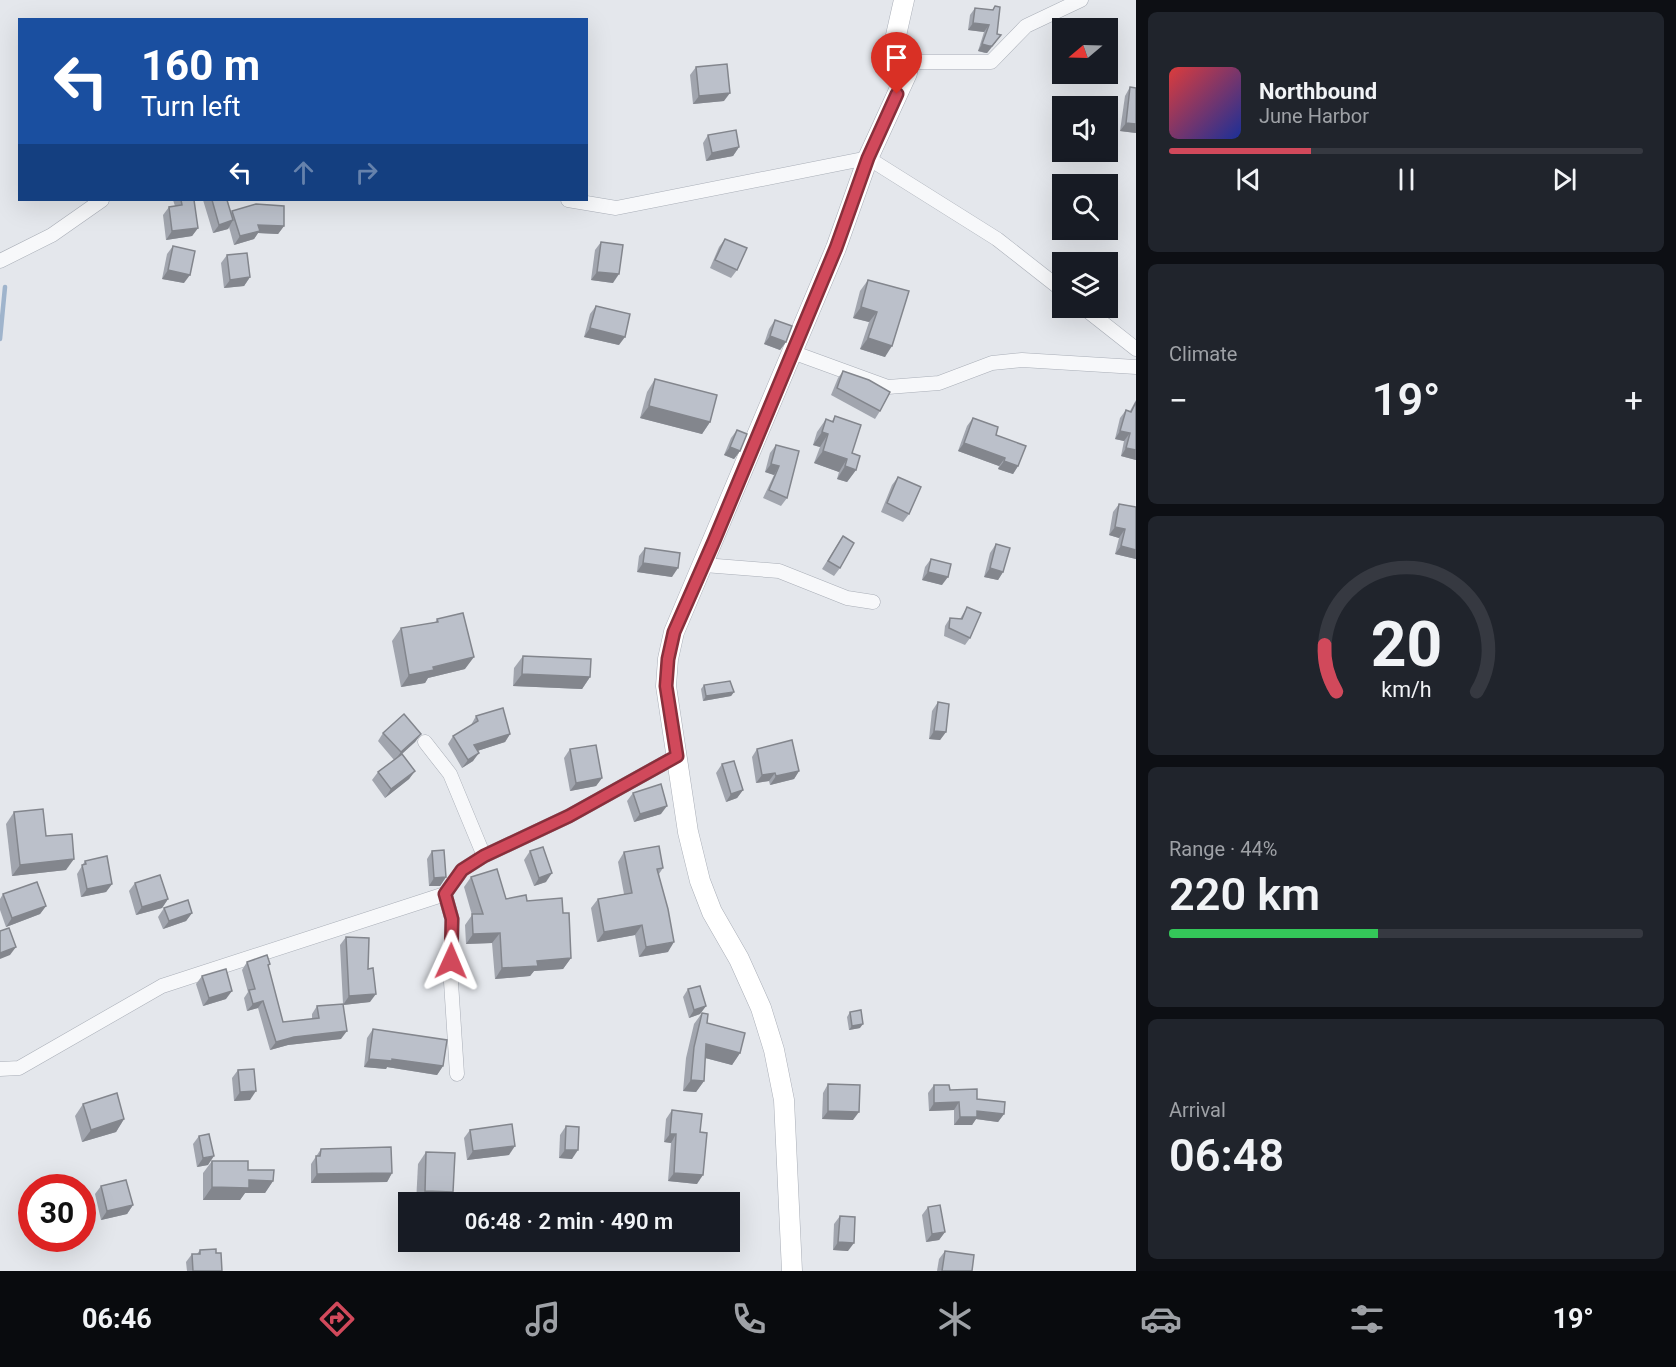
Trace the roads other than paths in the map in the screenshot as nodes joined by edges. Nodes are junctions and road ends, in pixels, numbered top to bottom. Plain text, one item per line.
1 (904, 0) edge
2 (1081, 0) edge
3 (890, 62) junction
4 (868, 158) junction
5 (101, 201) edge
6 (574, 201) edge
7 (0, 261) edge
8 (1052, 282) edge
9 (1097, 318) edge
10 (1136, 349) edge
11 (792, 352) junction
12 (1136, 367) edge
13 (704, 565) junction
14 (873, 602) dead end
15 (425, 742) dead end
16 (677, 756) junction
17 (484, 856) junction
18 (445, 894) junction
19 (0, 1069) edge
20 (457, 1074) dead end
21 (792, 1271) edge

1 - 3 street
2 - 3 street
3 - 4 street
4 - 6 street
4 - 8 street
4 - 11 street
5 - 7 street
9 - 10 street
11 - 12 street
11 - 13 street
13 - 14 street
13 - 16 street
15 - 17 street
16 - 17 street
16 - 21 street
17 - 18 street
18 - 19 street
18 - 20 street

